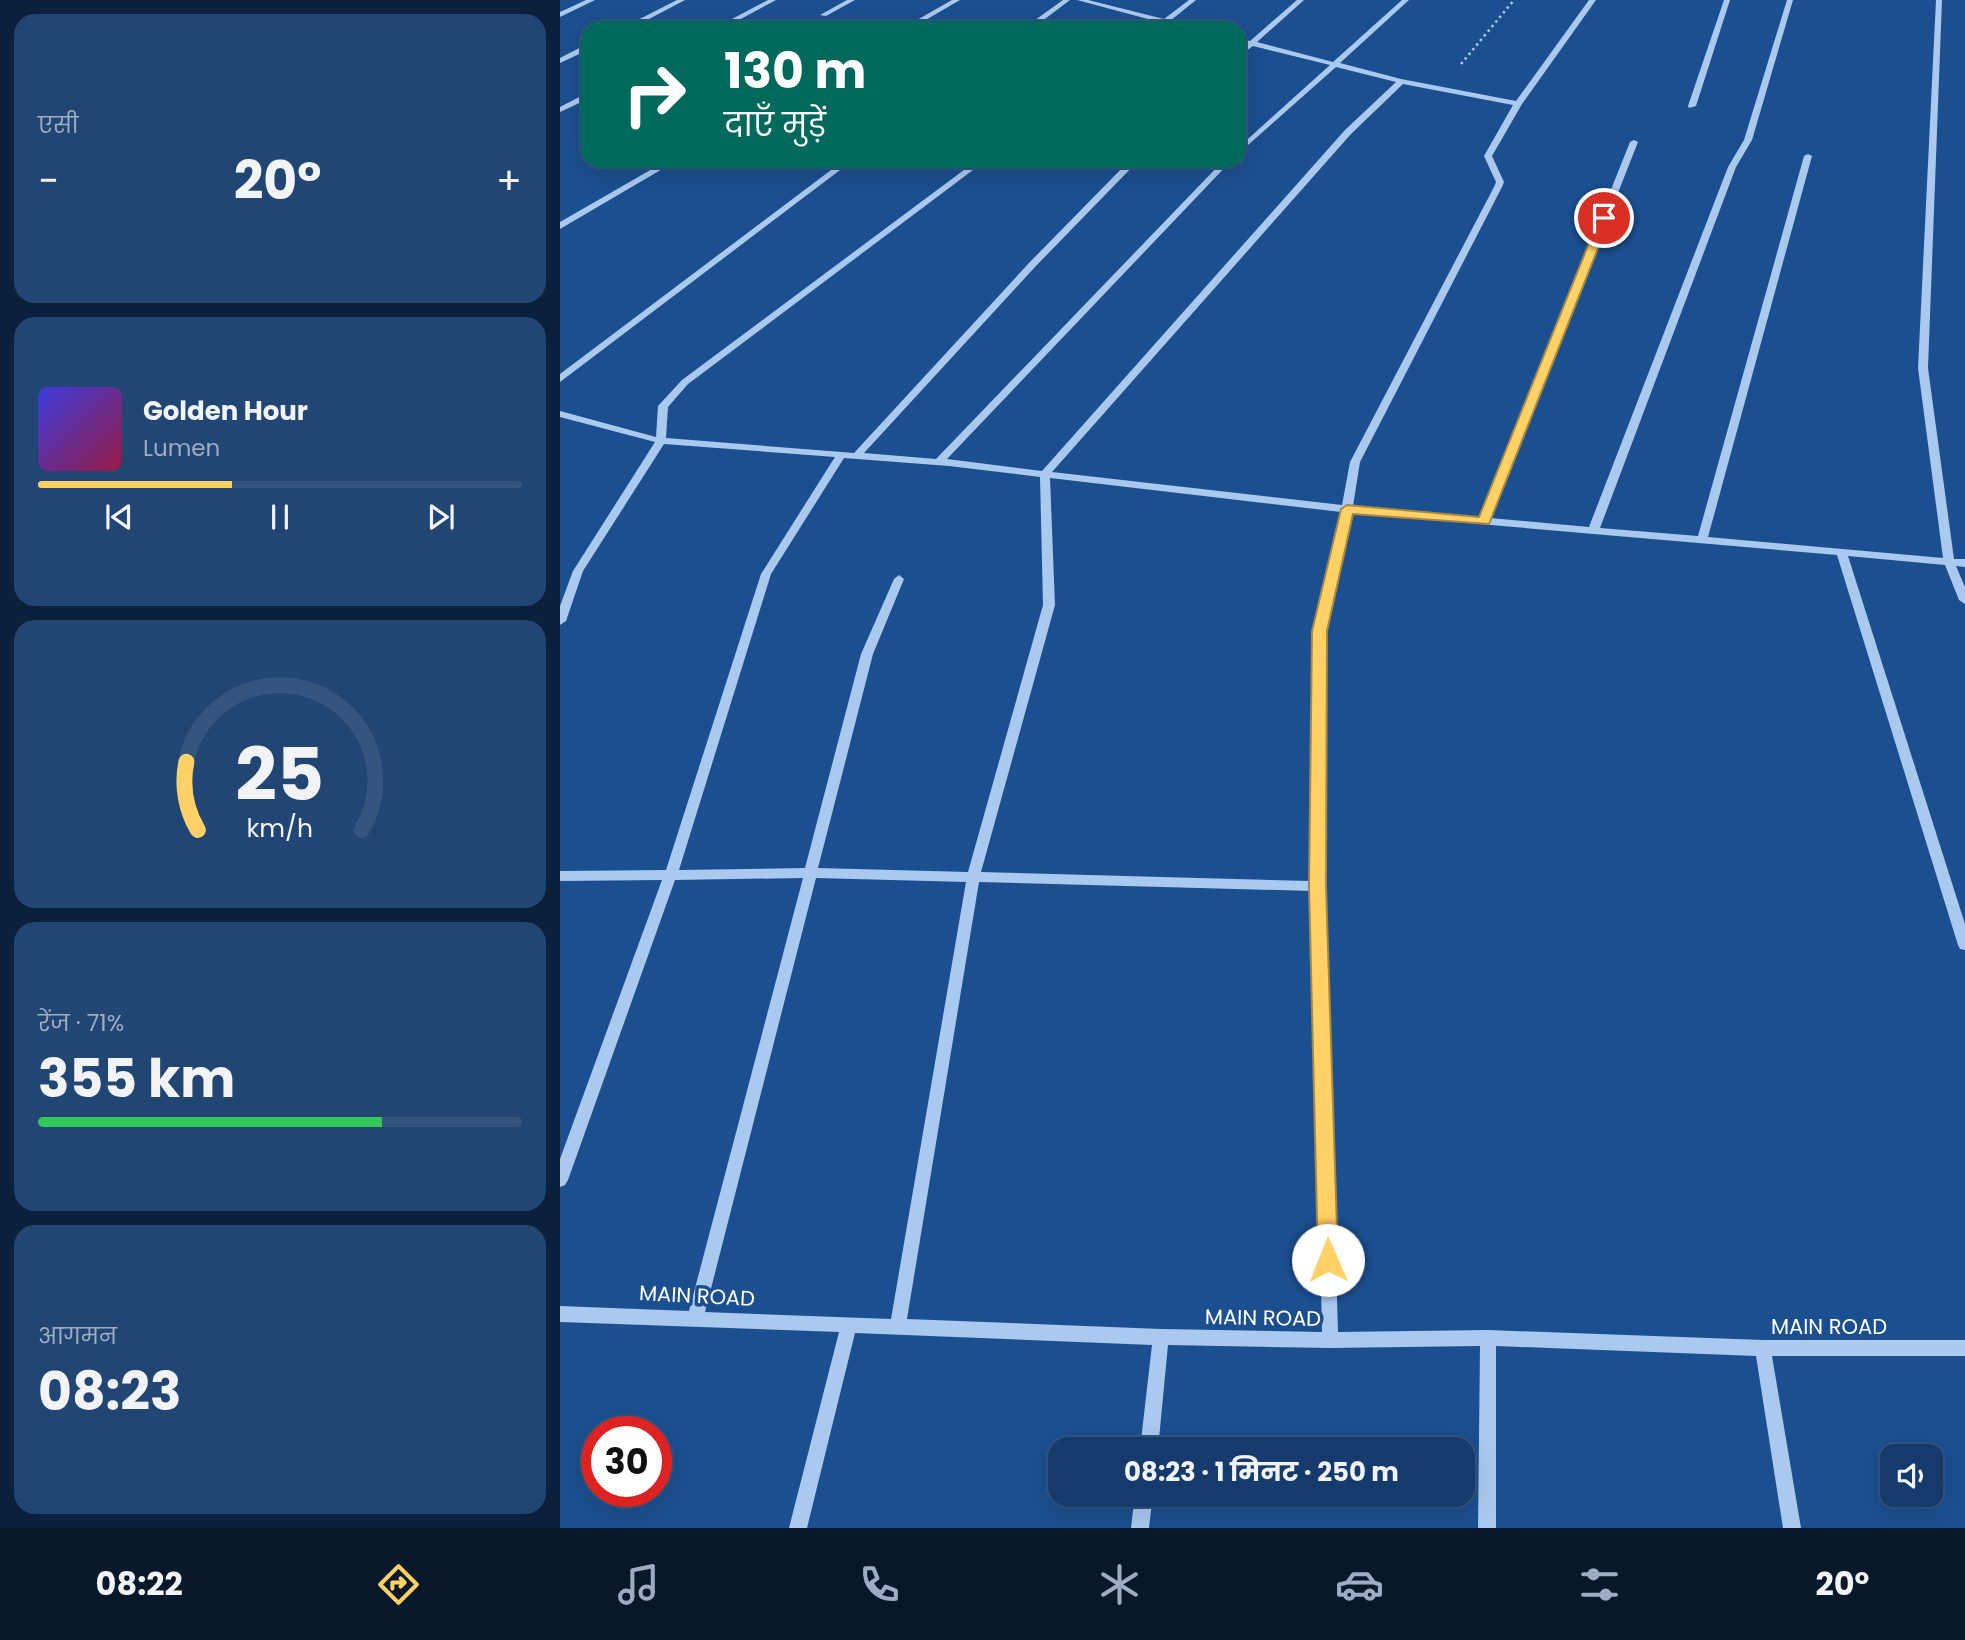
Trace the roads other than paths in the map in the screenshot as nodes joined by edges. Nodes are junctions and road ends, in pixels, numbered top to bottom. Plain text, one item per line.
1 (592, 0) edge
2 (682, 0) edge
3 (773, 0) edge
4 (852, 0) edge
5 (957, 0) edge
6 (1068, 0) edge
7 (1080, 0) edge
8 (1194, 0) edge
9 (1301, 0) edge
10 (1406, 0) edge
11 (1593, 0) edge
12 (1727, 0) edge
13 (1790, 0) edge
14 (1939, 0) edge
15 (560, 15) edge
16 (824, 15) dead end
17 (640, 21) edge
18 (732, 21) edge
19 (920, 21) edge
20 (1038, 21) edge
21 (1161, 21) edge
22 (1166, 21) edge
23 (1246, 42) edge
24 (1251, 43) junction
25 (1246, 48) edge
26 (581, 50) edge
27 (560, 61) edge
28 (1335, 64) junction
29 (1401, 81) junction
30 (581, 100) edge
31 (1518, 104) junction
32 (1692, 106) dead end
33 (560, 110) edge
34 (1634, 142) dead end
35 (1246, 144) edge
36 (1808, 156) dead end
37 (660, 168) edge
38 (839, 168) edge
39 (972, 168) edge
40 (1127, 168) edge
41 (1220, 168) edge
42 (560, 226) edge
43 (560, 379) edge
44 (560, 414) edge
45 (661, 442) junction
46 (842, 454) junction
47 (857, 455) junction
48 (949, 463) junction
49 (1045, 474) junction
50 (1347, 509) junction
51 (1484, 521) junction
52 (1594, 531) junction
53 (1702, 540) junction
54 (1841, 551) junction
55 (1949, 562) junction
56 (1965, 563) edge
57 (899, 579) dead end
58 (1965, 600) edge
59 (560, 621) edge
60 (810, 873) junction
61 (671, 874) junction
62 (560, 876) edge
63 (973, 878) junction
64 (1318, 886) junction
65 (1965, 945) edge
66 (560, 1180) edge
67 (560, 1314) edge
68 (696, 1316) junction
69 (849, 1325) junction
70 (898, 1325) junction
71 (1161, 1337) junction
72 (1488, 1338) junction
73 (1330, 1340) junction
74 (1763, 1348) junction
75 (1965, 1348) edge
76 (1150, 1437) edge
77 (1142, 1507) edge
78 (797, 1528) edge
79 (1140, 1528) edge
80 (1487, 1528) edge
81 (1792, 1528) edge

1 - 15 street
2 - 17 street
3 - 18 street
4 - 16 street
5 - 19 street
6 - 20 street
7 - 21 street
8 - 22 street
9 - 24 street
10 - 28 street
11 - 31 street
12 - 32 street
13 - 52 street
14 - 55 street
23 - 24 street
24 - 25 street
24 - 28 street
26 - 27 street
28 - 29 street
28 - 35 street
29 - 31 street
29 - 49 street
30 - 33 street
31 - 50 street
34 - 51 street
36 - 53 street
37 - 42 street
38 - 43 street
39 - 45 street
40 - 47 street
41 - 48 street
44 - 45 street
45 - 46 street
45 - 59 street
46 - 47 street
46 - 61 street
47 - 48 street
48 - 49 street
49 - 50 street
49 - 63 street
50 - 51 street
50 - 64 street
51 - 52 street
52 - 53 street
53 - 54 street
54 - 55 street
54 - 65 street
55 - 56 street
55 - 58 street
57 - 60 street
60 - 61 street
60 - 63 street
60 - 68 street
61 - 62 street
61 - 66 street
63 - 64 street
63 - 70 street
64 - 73 street
67 - 68 street, MAIN ROAD
68 - 69 street, MAIN ROAD
69 - 70 street, MAIN ROAD
69 - 78 street
70 - 71 street, MAIN ROAD
71 - 73 street, MAIN ROAD
71 - 76 street
72 - 73 street, MAIN ROAD
72 - 74 street, MAIN ROAD
72 - 80 street
74 - 75 street, MAIN ROAD
74 - 81 street
77 - 79 street

